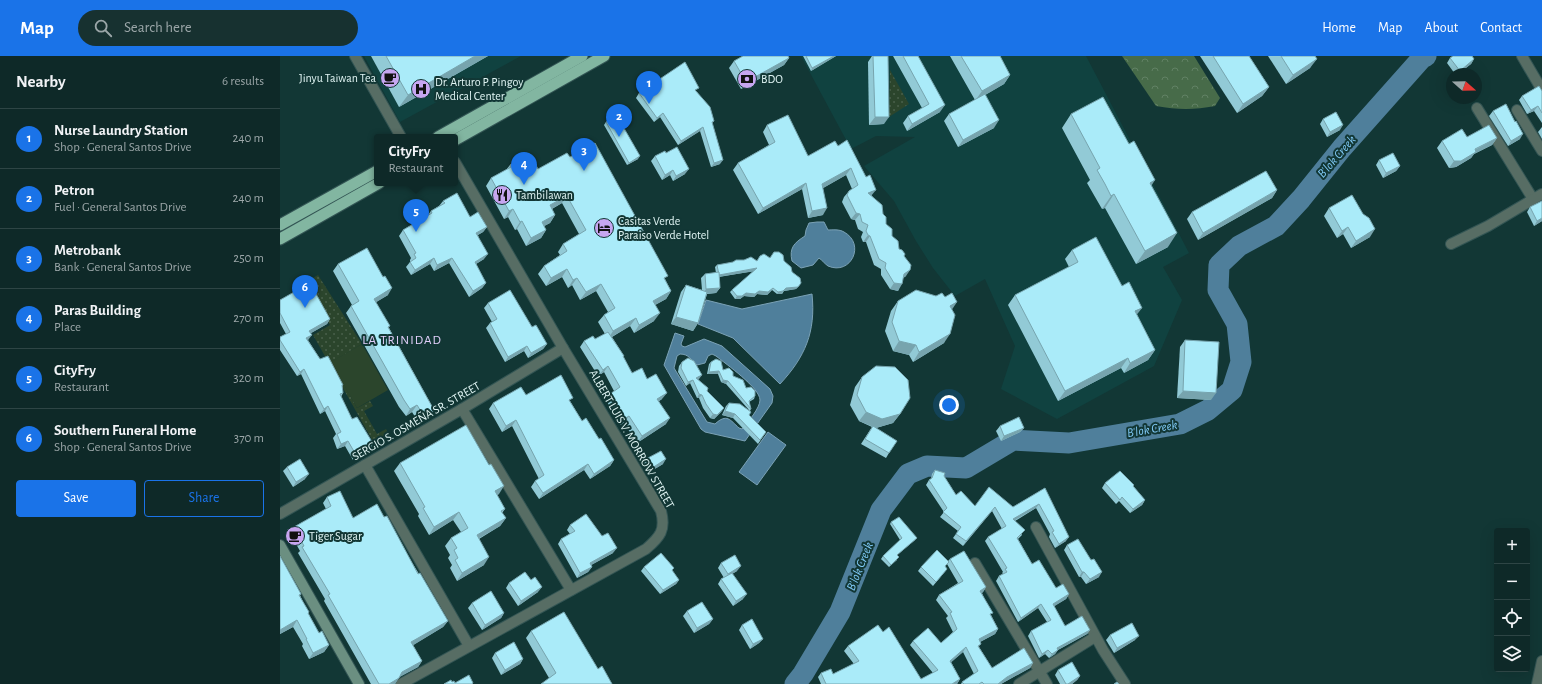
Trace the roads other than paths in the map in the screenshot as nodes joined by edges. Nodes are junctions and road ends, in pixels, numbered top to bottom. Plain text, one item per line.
1 (355, 56) edge
2 (582, 56) edge
3 (604, 56) edge
4 (1522, 56) edge
5 (1542, 90) edge
6 (1477, 108) dead end
7 (1517, 110) dead end
8 (399, 134) edge
9 (445, 134) edge
10 (458, 138) edge
11 (1542, 151) edge
12 (458, 167) edge
13 (374, 173) edge
14 (374, 186) edge
15 (1538, 196) edge
16 (280, 225) edge
17 (280, 239) edge
18 (1451, 244) dead end
19 (563, 348) junction
20 (462, 409) junction
21 (365, 465) junction
22 (280, 514) edge
23 (1036, 528) dead end
24 (280, 544) edge
25 (975, 563) dead end
26 (571, 590) junction
27 (1095, 637) junction
28 (469, 646) junction
29 (1542, 661) edge
30 (1039, 672) junction
31 (359, 684) edge
32 (401, 684) edge
33 (1019, 684) edge
34 (1047, 684) edge
35 (1125, 684) edge
36 (1537, 684) edge

1 - 8 street
2 - 9 highway
3 - 10 highway
4 - 5 street
6 - 15 street
7 - 11 street
12 - 19 street, ALBERT LUIS V. MORROW STREET
13 - 16 highway
14 - 17 highway
15 - 18 street
19 - 20 street, SERGIO S. OSMEÑA SR. STREET
19 - 26 street, ALBERT LUIS V. MORROW STREET
20 - 21 street, SERGIO S. OSMEÑA SR. STREET
20 - 26 street
21 - 22 street, SERGIO S. OSMEÑA SR. STREET
21 - 28 street
23 - 27 street
24 - 31 main road
25 - 30 street
26 - 28 street, ALBERT LUIS V. MORROW STREET
27 - 30 street
27 - 35 street
28 - 32 street, ALBERT LUIS V. MORROW STREET
29 - 36 street
30 - 33 street
30 - 34 street

